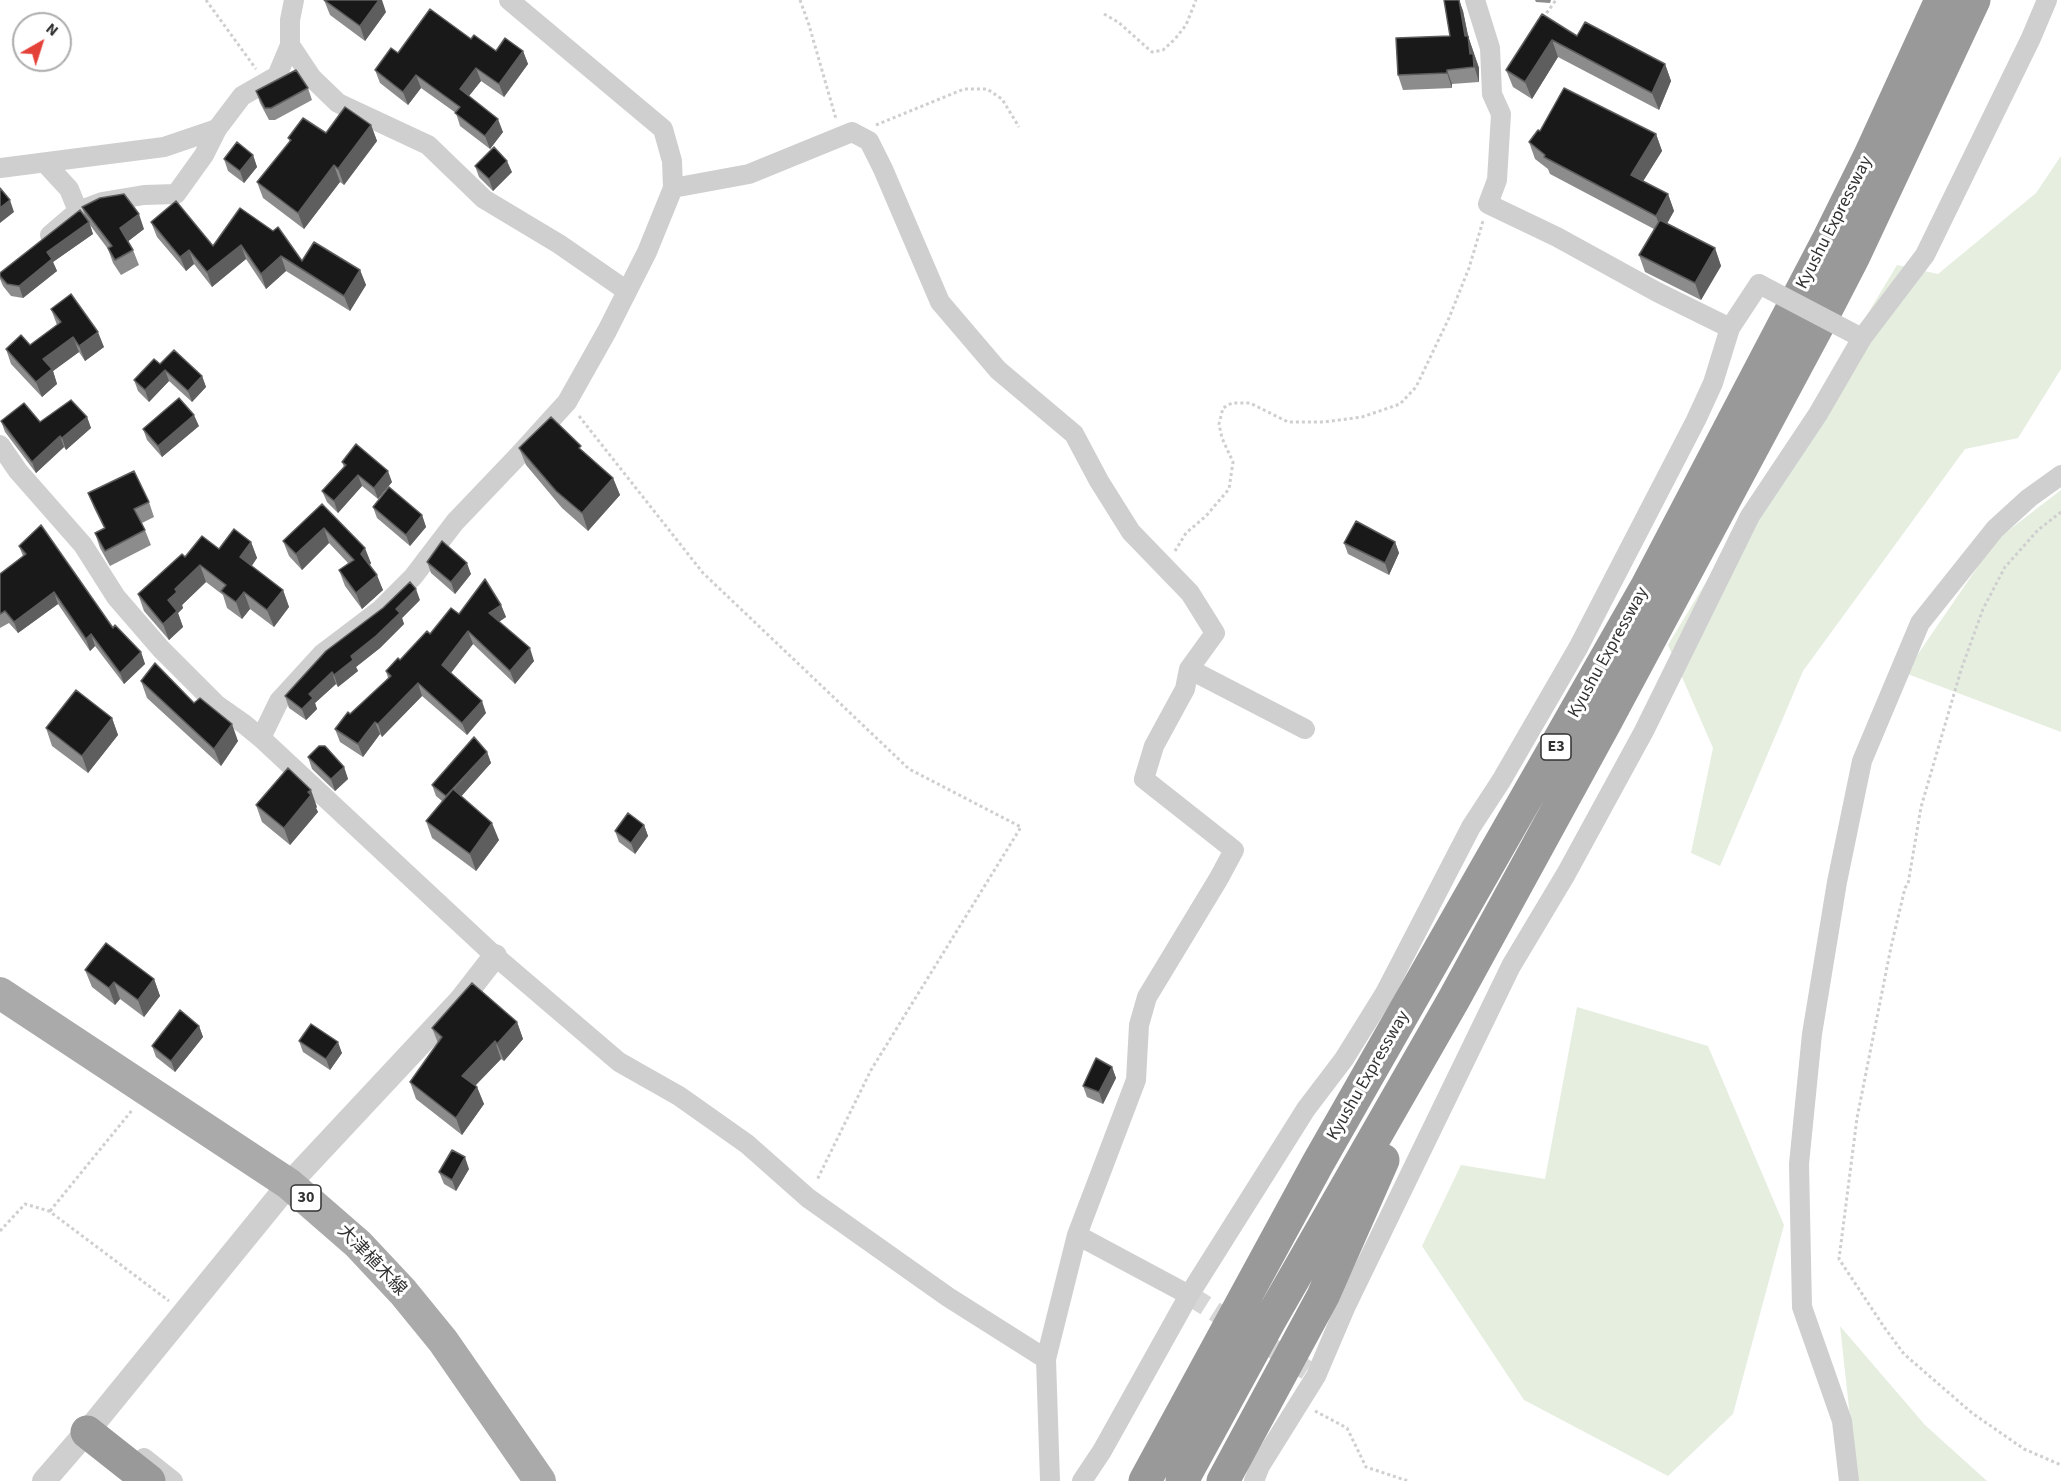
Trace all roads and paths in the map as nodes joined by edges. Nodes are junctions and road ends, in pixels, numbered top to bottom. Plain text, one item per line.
1 (206, 0) edge
2 (294, 0) edge
3 (509, 0) edge
4 (800, 0) edge
5 (1197, 0) edge
6 (1475, 0) edge
7 (1556, 0) edge
8 (1941, 0) edge
9 (1974, 0) edge
10 (2047, 0) edge
11 (1104, 14) dead end
12 (1543, 19) edge
13 (291, 45) junction
14 (266, 83) junction
15 (1019, 127) dead end
16 (217, 129) junction
17 (850, 136) junction
18 (45, 163) junction
19 (0, 168) edge
20 (674, 188) junction
21 (1488, 204) junction
22 (78, 211) junction
23 (33, 248) edge
24 (627, 291) junction
25 (1730, 328) junction
26 (1862, 338) junction
27 (567, 402) junction
28 (0, 445) edge
29 (2061, 475) edge
30 (2061, 512) edge
31 (1166, 568) junction
32 (1190, 669) junction
33 (1305, 729) dead end
34 (261, 738) junction
35 (495, 956) junction
36 (0, 993) edge
37 (1454, 999) junction
38 (133, 1109) dead end
39 (1318, 1163) junction
40 (290, 1184) junction
41 (808, 1198) junction
42 (49, 1211) junction
43 (0, 1231) edge
44 (1077, 1235) junction
45 (1189, 1295) junction
46 (184, 1313) junction
47 (1046, 1359) junction
48 (1300, 1404) junction
49 (92, 1426) junction
50 (2061, 1465) edge
51 (44, 1481) edge
52 (132, 1481) edge
53 (149, 1481) edge
54 (173, 1481) edge
55 (540, 1481) edge
56 (1050, 1481) edge
57 (1082, 1481) edge
58 (1121, 1481) edge
59 (1145, 1481) edge
60 (1182, 1481) edge
61 (1225, 1481) edge
62 (1254, 1481) edge
63 (1408, 1481) edge
64 (1849, 1481) edge

1 - 14 path
2 - 13 street
3 - 20 street
4 - 17 path
5 - 11 path
6 - 21 street
7 - 12 path
8 - 39 highway, Kyushu Expressway / E3
9 - 37 highway, Kyushu Expressway / E3
10 - 26 street
13 - 14 street
13 - 24 street
14 - 16 street
15 - 17 path
16 - 18 street
16 - 22 street
17 - 20 street
17 - 31 street
18 - 19 street
18 - 22 street
20 - 24 street
21 - 25 street
21 - 31 path
22 - 23 street
24 - 27 street
25 - 26 street, bridge
25 - 45 street
26 - 48 street
27 - 34 street
27 - 41 path
28 - 34 street
29 - 64 street
30 - 50 path
31 - 32 street
32 - 33 street
32 - 44 street
34 - 35 street
35 - 40 street
35 - 41 street
36 - 40 main road, 大津植木線 / 30
37 - 60 highway, Kyushu Expressway / E3
37 - 61 highway
38 - 42 path
39 - 58 highway
39 - 59 highway, Kyushu Expressway / E3
40 - 46 street
40 - 55 main road, 大津植木線 / 30
41 - 47 street
42 - 43 path
42 - 46 path
44 - 45 street
44 - 47 street
45 - 57 street
46 - 49 street
47 - 56 street
48 - 62 street
48 - 63 path
49 - 51 street
49 - 52 highway
49 - 53 highway
49 - 54 street

